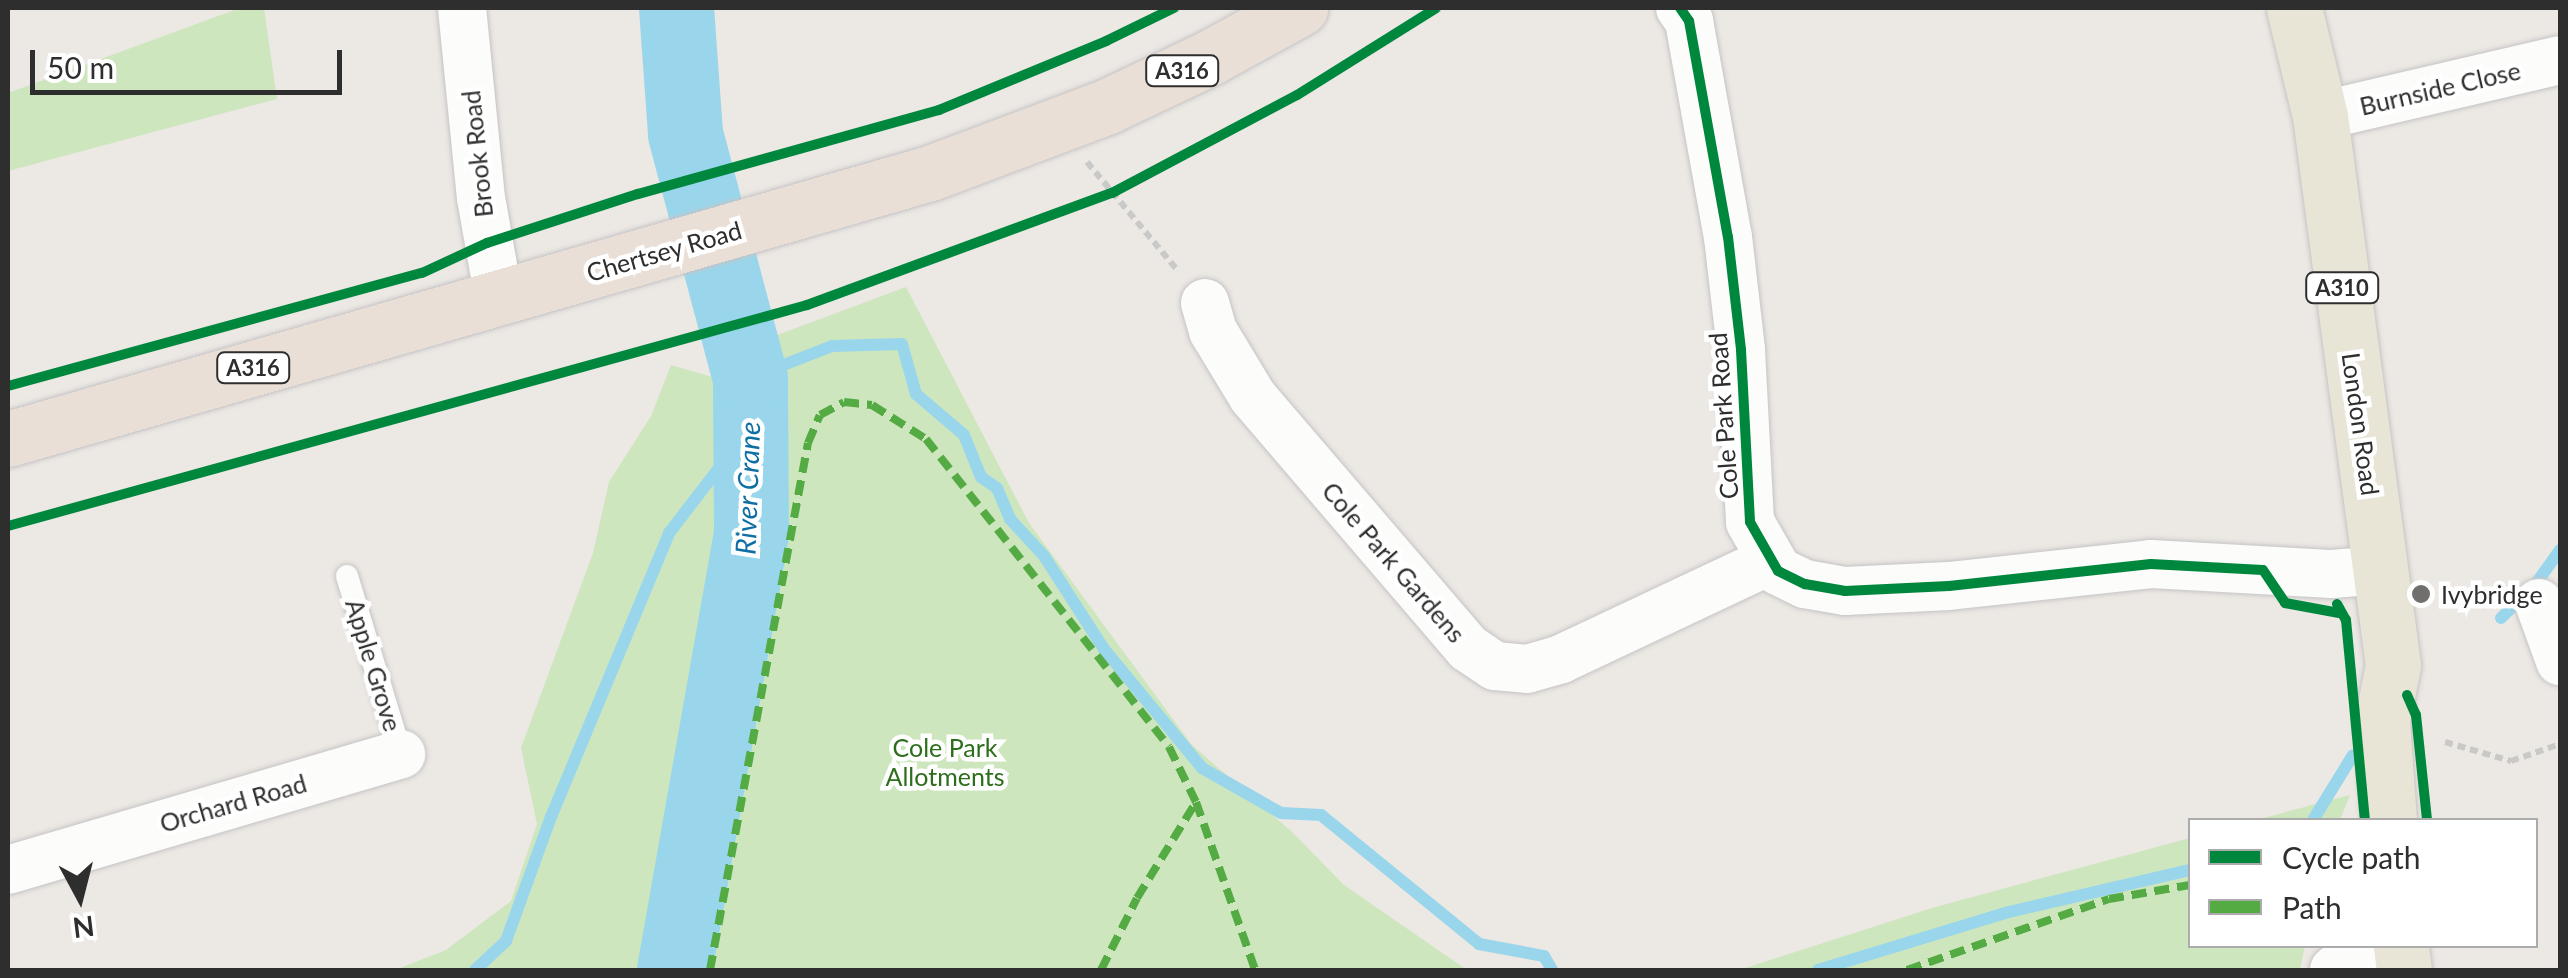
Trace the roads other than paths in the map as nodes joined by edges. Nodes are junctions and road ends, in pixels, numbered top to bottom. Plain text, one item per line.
1 (462, 8) edge
2 (1300, 8) edge
3 (1680, 8) edge
4 (2294, 8) edge
5 (2560, 60) edge
6 (2320, 116) junction
7 (499, 298) junction
8 (1205, 303) road end
9 (8, 438) edge
10 (1769, 562) junction
11 (2381, 570) junction
12 (347, 576) dead end
13 (2539, 604) dead end
14 (2560, 662) edge
15 (2392, 665) junction
16 (401, 754) joint
17 (2389, 818) edge
18 (2427, 818) edge
19 (8, 870) edge
20 (2363, 948) edge
21 (2334, 970) edge

1 - 7 street, Brook Road
2 - 7 highway, Chertsey Road / A316
3 - 10 street, Cole Park Road
4 - 6 main road, London Road / A310
5 - 6 street, Burnside Close
6 - 11 main road, London Road / A310
7 - 9 highway, Chertsey Road / A316
8 - 10 street, Cole Park Gardens
10 - 11 street
11 - 15 main road, London Road / A310
12 - 16 lane, Apple Grove
13 - 14 street
15 - 17 main road, A310
15 - 18 main road, A310
16 - 19 street, Orchard Road
20 - 21 street

